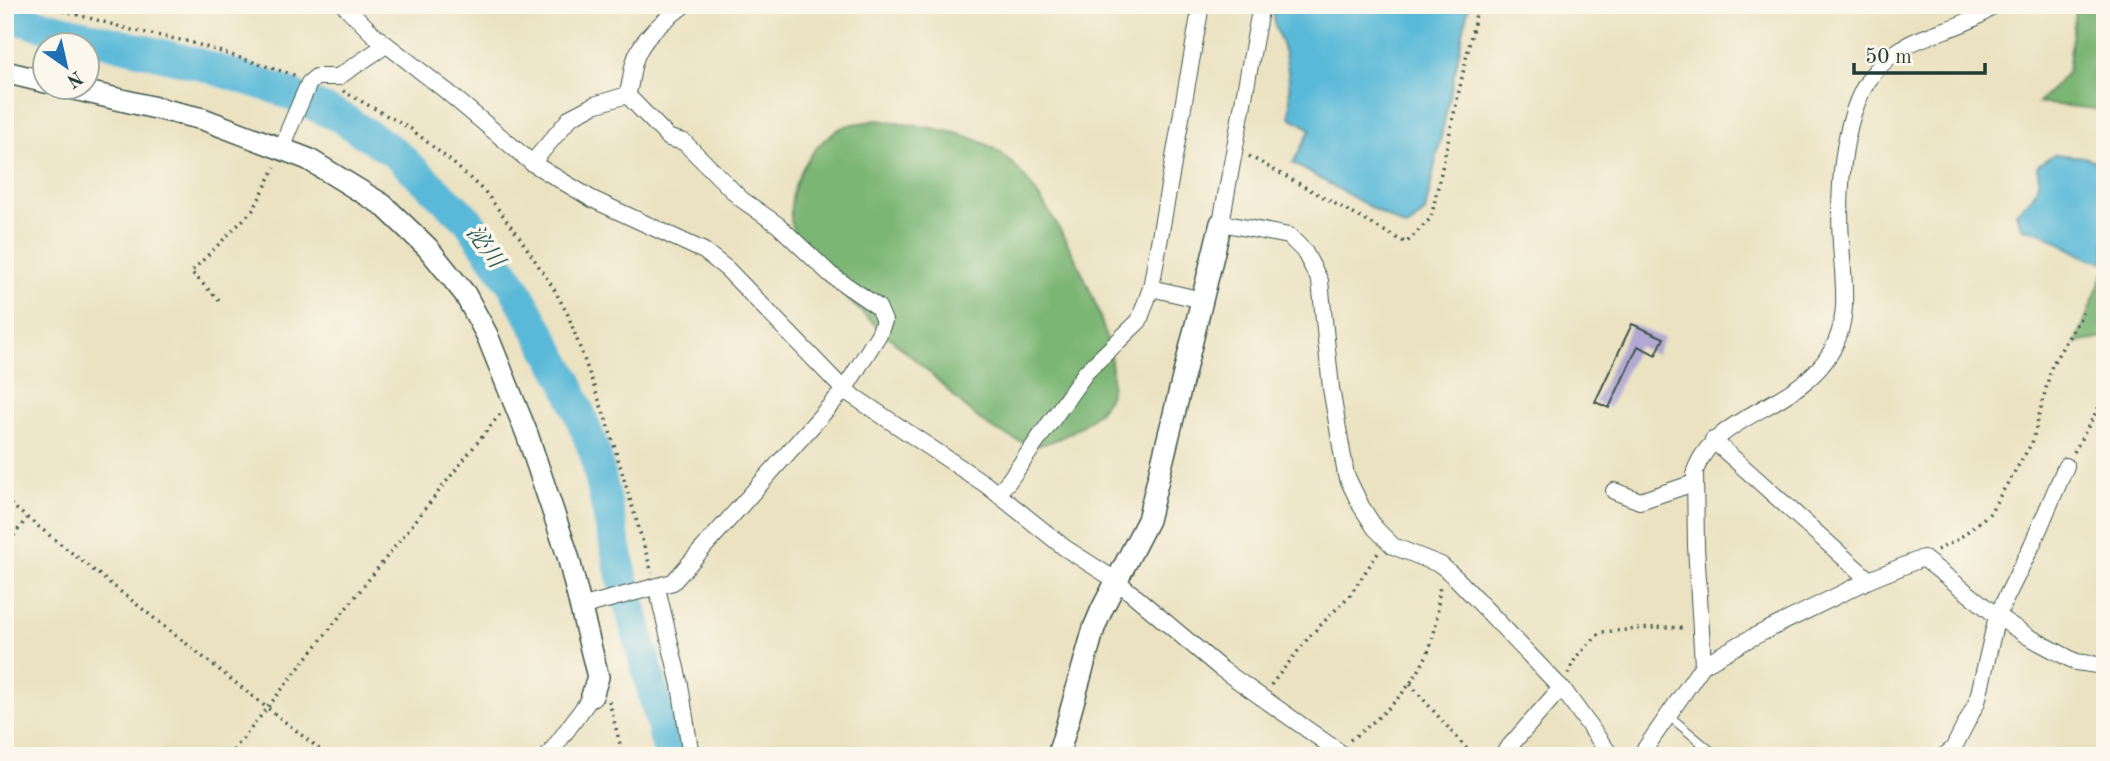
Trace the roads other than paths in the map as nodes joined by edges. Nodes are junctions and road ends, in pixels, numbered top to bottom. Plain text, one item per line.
1 (344, 5) edge
2 (684, 5) edge
3 (1261, 5) edge
4 (1994, 5) edge
5 (1198, 7) edge
6 (386, 45) junction
7 (7, 75) edge
8 (32, 79) edge
9 (102, 95) edge
10 (626, 95) junction
11 (284, 150) junction
12 (532, 163) junction
13 (1221, 223) junction
14 (1151, 288) junction
15 (1202, 300) junction
16 (844, 390) junction
17 (1713, 440) junction
18 (2066, 466) road end
19 (1694, 483) junction
20 (1614, 491) dead end
21 (996, 493) junction
22 (1869, 580) junction
23 (1117, 581) junction
24 (651, 589) junction
25 (587, 605) junction
26 (1997, 617) junction
27 (1703, 665) junction
28 (2105, 666) edge
29 (595, 686) joint
30 (1561, 688) junction
31 (1668, 715) junction
32 (1343, 754) edge
33 (548, 756) edge
34 (691, 756) edge
35 (1058, 756) edge
36 (1501, 756) edge
37 (1611, 756) edge
38 (1640, 756) edge
39 (1717, 756) edge
40 (1944, 756) edge

1 - 6 street
2 - 10 street
3 - 13 street
4 - 17 street
5 - 14 street
6 - 11 street
6 - 12 street
7 - 8 street
9 - 11 street
10 - 12 street
10 - 16 street
11 - 25 street
12 - 16 street
13 - 15 street
13 - 30 street
14 - 15 street
14 - 21 street
15 - 23 street
16 - 21 street
16 - 24 street
17 - 19 street
17 - 22 street
18 - 26 street
19 - 20 street
19 - 27 street
21 - 23 street
22 - 26 street
22 - 27 street
23 - 32 street
23 - 35 street
24 - 25 street
24 - 34 street
25 - 29 street
26 - 28 street
26 - 40 street
27 - 31 street
29 - 33 street
30 - 36 street
30 - 37 street
31 - 38 street
31 - 39 lane

